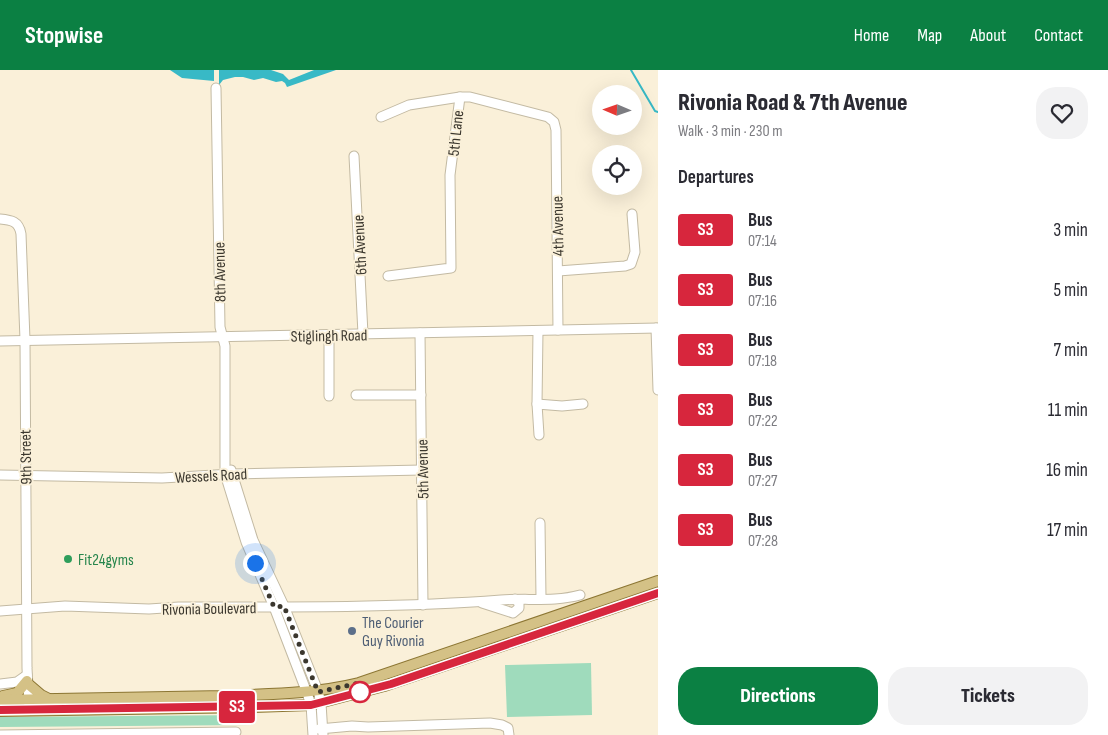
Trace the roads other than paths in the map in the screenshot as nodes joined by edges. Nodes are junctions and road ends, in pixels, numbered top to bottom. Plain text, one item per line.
1 (216, 88) dead end
2 (460, 97) junction
3 (381, 117) dead end
4 (554, 122) joint
5 (354, 156) dead end
6 (632, 214) dead end
7 (0, 219) edge
8 (558, 271) junction
9 (388, 276) dead end
10 (657, 328) edge
11 (558, 330) junction
12 (538, 331) junction
13 (420, 333) junction
14 (364, 334) junction
15 (329, 335) junction
16 (223, 337) junction
17 (25, 340) junction
18 (0, 341) edge
19 (658, 390) edge
20 (421, 395) junction
21 (329, 396) dead end
22 (356, 396) dead end
23 (537, 404) junction
24 (583, 404) dead end
25 (539, 435) dead end
26 (422, 470) junction
27 (229, 474) junction
28 (0, 475) edge
29 (25, 475) junction
30 (540, 523) dead end
31 (658, 581) edge
32 (658, 593) edge
33 (580, 595) dead end
34 (541, 598) junction
35 (515, 599) junction
36 (478, 602) junction
37 (423, 605) junction
38 (279, 607) junction
39 (27, 609) junction
40 (0, 611) edge
41 (27, 680) junction
42 (0, 684) edge
43 (313, 692) junction
44 (0, 696) edge
45 (0, 700) edge
46 (50, 700) junction
47 (316, 704) junction
48 (29, 705) junction
49 (0, 710) edge
50 (236, 732) dead end
51 (313, 732) edge
52 (324, 732) edge
53 (0, 735) edge
54 (28, 735) edge
55 (509, 735) edge

1 - 16 street, 8th Avenue
2 - 3 street
2 - 4 street, 5th Lane
2 - 9 street, 5th Lane
4 - 8 street, 4th Avenue
5 - 14 street, 6th Avenue
6 - 8 street
7 - 17 street, 9th Street
8 - 11 street, 4th Avenue
10 - 11 street, Stiglingh Road
10 - 19 street
11 - 12 street, Stiglingh Road
12 - 13 street, Stiglingh Road
12 - 23 street
13 - 14 street, Stiglingh Road
13 - 20 street, 5th Avenue
14 - 15 street, Stiglingh Road
15 - 16 street, Stiglingh Road
15 - 21 street
16 - 17 street, Stiglingh Road
16 - 27 street, 8th Avenue
17 - 18 street, Stiglingh Road
17 - 29 street, 9th Street
20 - 22 street
20 - 26 street, 5th Avenue
23 - 24 street
23 - 25 street
26 - 27 street, Wessels Road
26 - 37 street, 5th Avenue
27 - 29 street, Wessels Road
27 - 38 street
28 - 29 street, Wessels Road
29 - 39 street, 9th Street
30 - 34 street
31 - 43 main road
32 - 47 main road
33 - 34 street, Rivonia Boulevard
34 - 35 street, Rivonia Boulevard
35 - 36 street, Rivonia Boulevard
35 - 36 street, Rivonia Boulevard
36 - 37 street, Rivonia Boulevard
37 - 38 street, Rivonia Boulevard
38 - 39 street, Rivonia Boulevard
38 - 43 street
39 - 40 street, Rivonia Boulevard
39 - 41 street, 9th Street
41 - 42 street
41 - 44 main road
41 - 46 main road
41 - 48 street, 9th Street
43 - 46 main road
43 - 47 street
45 - 48 main road
46 - 48 main road
47 - 48 main road
47 - 51 street
47 - 52 street
48 - 49 main road
50 - 54 street
51 - 52 street
52 - 55 street
53 - 54 street

